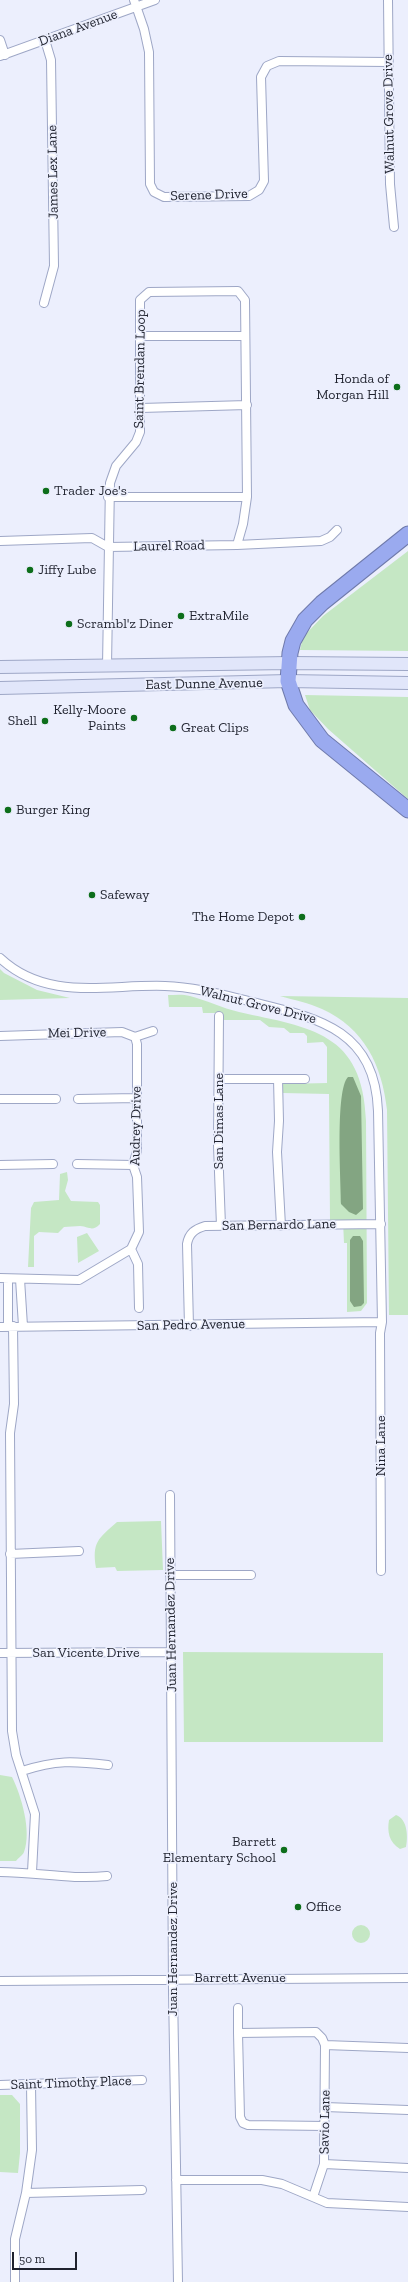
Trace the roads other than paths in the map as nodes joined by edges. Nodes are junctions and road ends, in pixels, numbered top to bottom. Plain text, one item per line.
1 (155, 0) edge
2 (388, 0) edge
3 (135, 4) edge
4 (0, 40) edge
5 (45, 40) junction
6 (2, 56) edge
7 (388, 62) junction
8 (394, 227) dead end
9 (44, 303) dead end
10 (141, 336) junction
11 (245, 336) junction
12 (247, 405) junction
13 (141, 408) junction
14 (108, 497) junction
15 (247, 497) junction
16 (337, 530) dead end
17 (408, 534) edge
18 (0, 541) edge
19 (237, 545) junction
20 (108, 548) junction
21 (290, 663) junction
22 (408, 664) edge
23 (107, 666) junction
24 (0, 667) edge
25 (288, 681) junction
26 (408, 684) edge
27 (0, 688) edge
28 (408, 810) edge
29 (0, 958) edge
30 (219, 1016) dead end
31 (153, 1031) dead end
32 (0, 1036) edge
33 (135, 1037) junction
34 (219, 1079) junction
35 (278, 1079) junction
36 (305, 1079) dead end
37 (137, 1098) junction
38 (0, 1099) edge
39 (56, 1099) dead end
40 (78, 1099) dead end
41 (53, 1164) dead end
42 (77, 1164) dead end
43 (0, 1165) edge
44 (133, 1165) junction
45 (381, 1224) junction
46 (221, 1226) junction
47 (280, 1226) junction
48 (131, 1249) junction
49 (4, 1278) edge
50 (20, 1279) junction
51 (7, 1300) junction
52 (21, 1301) junction
53 (139, 1308) dead end
54 (382, 1322) junction
55 (7, 1326) edge
56 (23, 1326) junction
57 (189, 1326) junction
58 (170, 1495) dead end
59 (79, 1551) dead end
60 (10, 1554) junction
61 (382, 1571) dead end
62 (170, 1575) junction
63 (251, 1575) dead end
64 (171, 1652) junction
65 (0, 1653) edge
66 (11, 1653) junction
67 (108, 1765) dead end
68 (22, 1771) junction
69 (0, 1872) edge
70 (32, 1872) junction
71 (107, 1876) dead end
72 (408, 1978) edge
73 (173, 1979) junction
74 (0, 1980) edge
75 (238, 2008) dead end
76 (238, 2033) junction
77 (325, 2045) junction
78 (408, 2048) edge
79 (142, 2080) dead end
80 (0, 2085) edge
81 (31, 2085) junction
82 (325, 2107) junction
83 (408, 2110) edge
84 (324, 2126) junction
85 (324, 2164) junction
86 (408, 2168) edge
87 (176, 2180) junction
88 (142, 2190) dead end
89 (26, 2193) junction
90 (313, 2197) junction
91 (408, 2207) edge
92 (14, 2282) edge
93 (178, 2282) edge

1 - 3 street, Diana Avenue
2 - 7 street, Walnut Grove Drive
3 - 5 street, Diana Avenue
3 - 7 street, Serene Drive
4 - 6 street
5 - 6 street, Diana Avenue
5 - 9 street, James Lex Lane
7 - 8 street, Walnut Grove Drive
10 - 11 street
10 - 11 street, Saint Brendan Loop
10 - 13 street, Saint Brendan Loop
11 - 12 street, Saint Brendan Loop
12 - 13 street
12 - 15 street, Saint Brendan Loop
13 - 14 street, Saint Brendan Loop
14 - 15 street
14 - 20 street, Saint Brendan Loop
15 - 19 street, Saint Brendan Loop
16 - 19 street, Laurel Road
17 - 21 highway
18 - 20 street
19 - 20 street, Laurel Road
20 - 23 street, Saint Brendan Loop
21 - 22 main road, East Dunne Avenue
21 - 23 main road, East Dunne Avenue
21 - 25 highway
23 - 24 main road, East Dunne Avenue
25 - 26 main road, East Dunne Avenue
25 - 27 main road, East Dunne Avenue
25 - 28 highway
29 - 45 street, Walnut Grove Drive
30 - 34 street, San Dimas Lane
31 - 33 street
32 - 33 street, Mei Drive
33 - 37 street, Audrey Drive
34 - 35 street
34 - 46 street, San Dimas Lane
35 - 36 street
35 - 47 street
37 - 40 street
37 - 44 street, Audrey Drive
38 - 39 street
41 - 43 street
42 - 44 street
44 - 48 street, Audrey Drive
45 - 47 street, San Bernardo Lane
45 - 54 street, Walnut Grove Drive
46 - 47 street, San Bernardo Lane
46 - 57 street, San Bernardo Lane
48 - 50 street
48 - 53 street
49 - 50 street
49 - 51 street
50 - 52 street
51 - 52 street
51 - 55 street
52 - 56 street
54 - 57 street, San Pedro Avenue
54 - 61 street, Nina Lane
55 - 56 street, San Pedro Avenue
55 - 60 street
56 - 57 street, San Pedro Avenue
58 - 62 street, Juan Hernandez Drive
59 - 60 street
60 - 66 street
62 - 63 street
62 - 64 street, Juan Hernandez Drive
64 - 66 street, San Vicente Drive
64 - 73 street, Juan Hernandez Drive
65 - 66 street, San Vicente Drive
66 - 68 street
67 - 68 street
68 - 70 street
69 - 70 street
70 - 71 street
72 - 73 street, Barrett Avenue
73 - 74 street, Barrett Avenue
73 - 87 street, Juan Hernandez Drive
75 - 76 street
76 - 77 street
76 - 84 street
77 - 78 street
77 - 82 street, Savio Lane
79 - 81 street, Saint Timothy Place
80 - 81 street, Saint Timothy Place
81 - 89 street
82 - 83 street
82 - 84 street, Savio Lane
84 - 85 street, Savio Lane
85 - 86 street
85 - 90 street, Savio Lane
87 - 90 street
87 - 93 street, Juan Hernandez Drive
88 - 89 street
89 - 92 street
90 - 91 street

